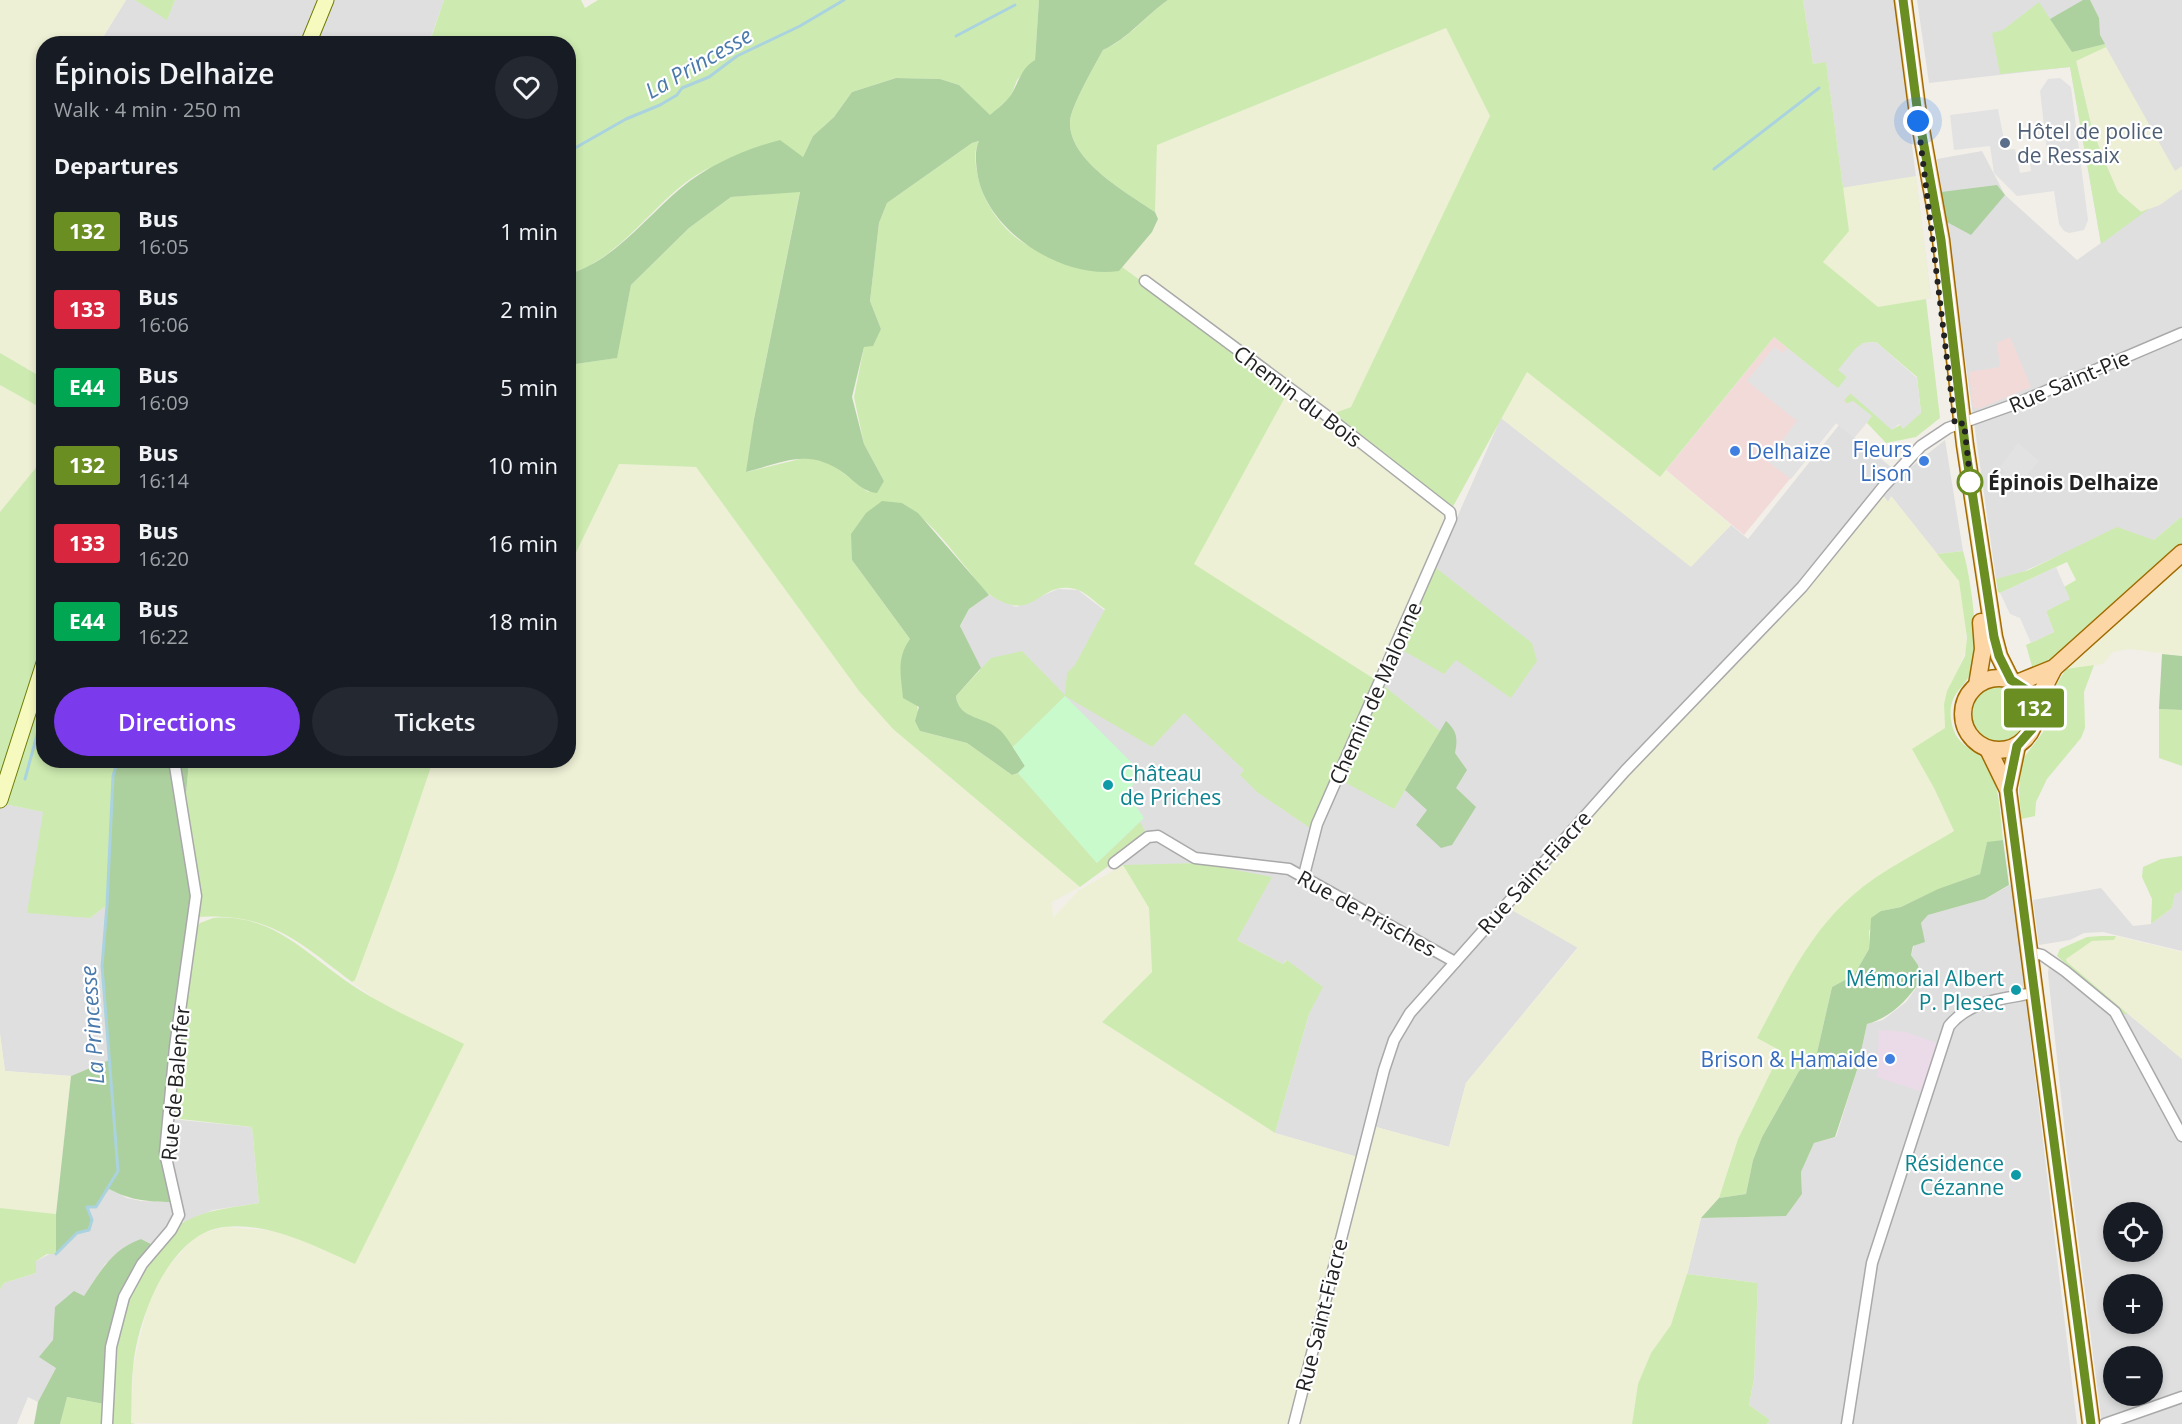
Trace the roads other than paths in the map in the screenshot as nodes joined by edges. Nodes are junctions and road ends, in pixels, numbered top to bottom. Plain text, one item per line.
1 (326, 0) edge
2 (1903, 0) edge
3 (311, 36) edge
4 (1145, 281) dead end
5 (2182, 333) edge
6 (1959, 424) junction
7 (1450, 512) joint
8 (2182, 553) edge
9 (2054, 668) junction
10 (2014, 681) junction
11 (1977, 685) junction
12 (36, 688) edge
13 (2034, 706) junction
14 (2017, 746) junction
15 (1988, 749) junction
16 (175, 768) edge
17 (2008, 790) junction
18 (0, 800) edge
19 (1113, 863) dead end
20 (1304, 875) junction
21 (2028, 952) junction
22 (1455, 962) junction
23 (2034, 993) junction
24 (2182, 1136) edge
25 (2182, 1396) edge
26 (107, 1424) edge
27 (1294, 1424) edge
28 (1847, 1424) edge
29 (2091, 1424) edge
30 (2105, 1424) edge

1 - 3 street
2 - 6 main road
4 - 7 street, Chemin du Bois
5 - 6 street, Rue Saint-Pie
6 - 10 main road
6 - 11 main road
6 - 22 street, Rue Saint-Fiacre
7 - 20 street, Chemin de Malonne
8 - 9 main road
9 - 10 main road
9 - 13 main road
10 - 11 main road
10 - 13 main road
11 - 15 main road
12 - 18 street
13 - 14 main road
14 - 15 main road
14 - 17 main road
15 - 17 main road
16 - 26 street, Rue de Balenfer
17 - 21 main road
19 - 20 street, Rue de Prisches
20 - 22 street, Rue de Prisches
21 - 23 main road
21 - 24 street
22 - 27 street, Rue Saint-Fiacre
23 - 28 street
23 - 29 main road
25 - 30 street

